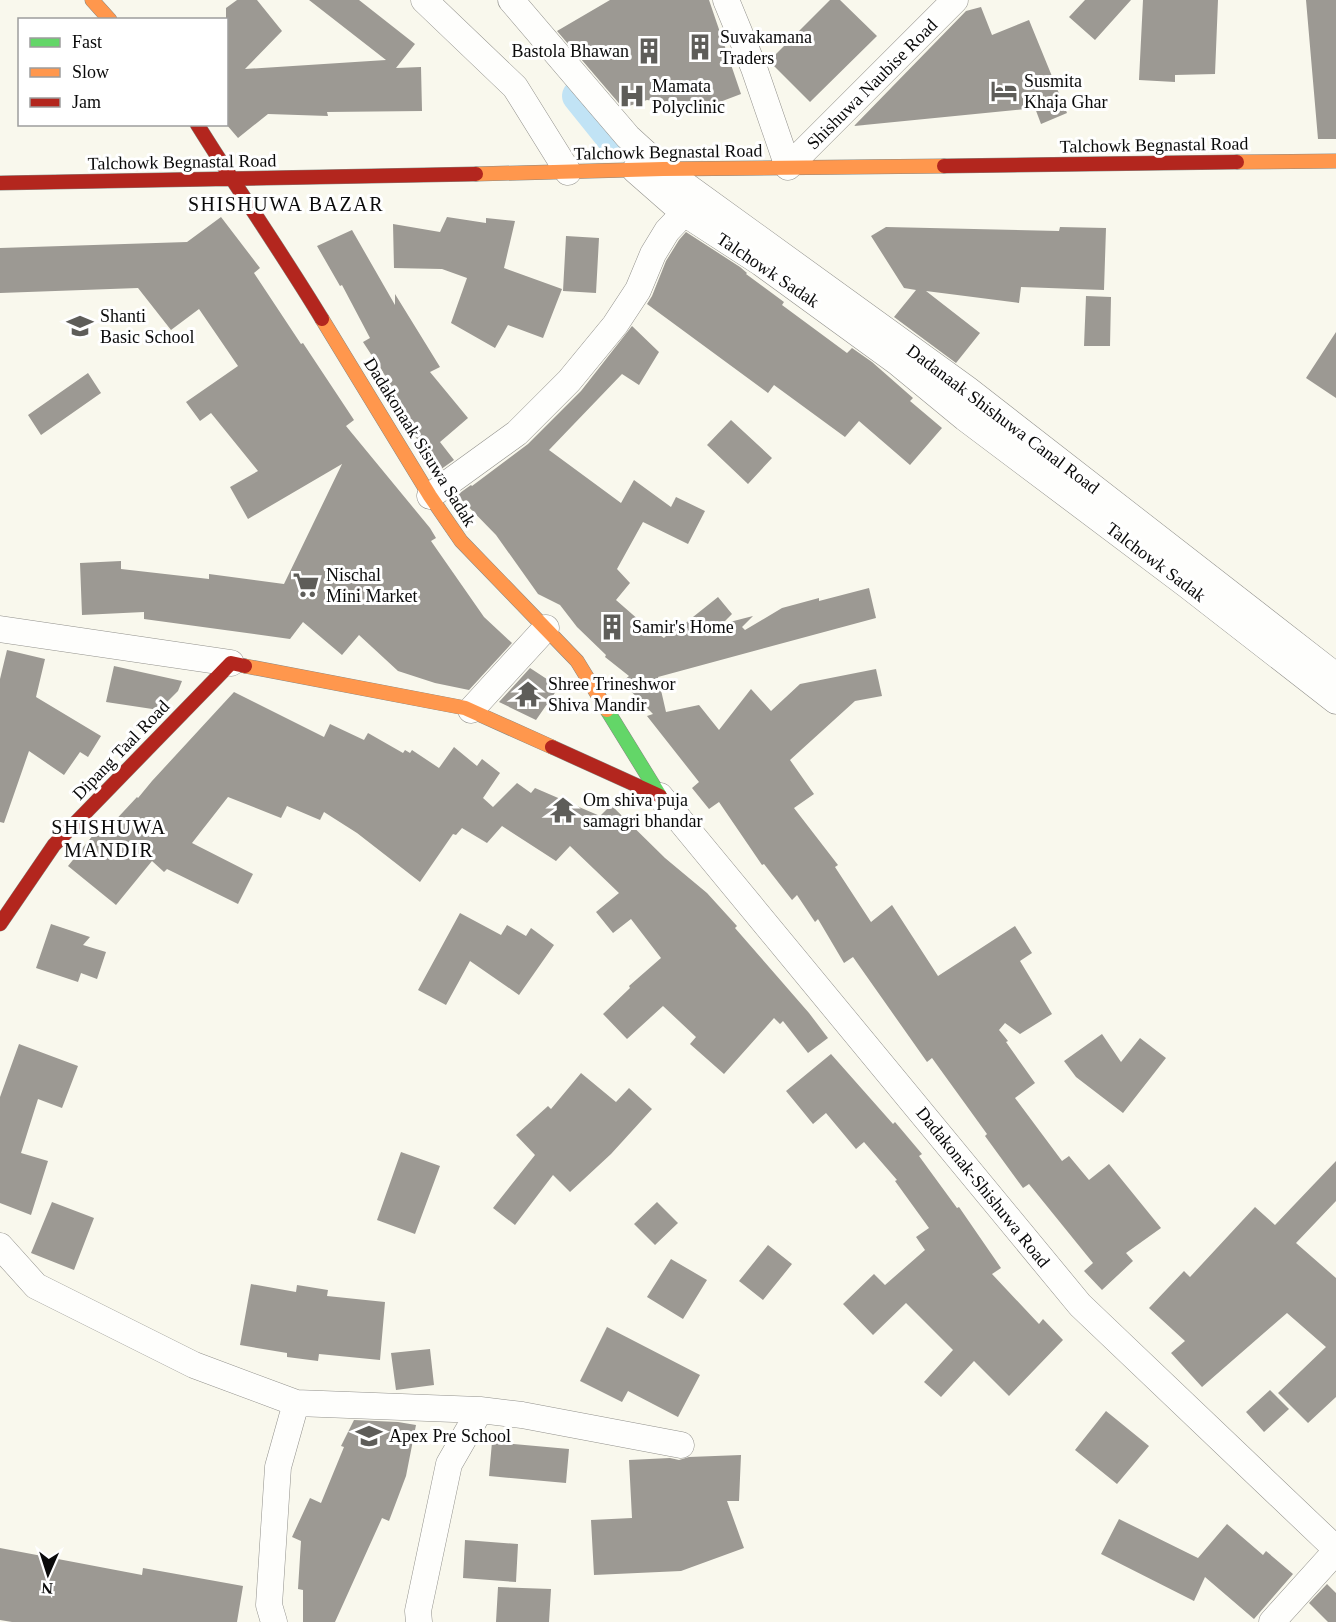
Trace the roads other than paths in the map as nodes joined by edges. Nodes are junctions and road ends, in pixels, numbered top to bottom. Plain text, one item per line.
1 (92, 0) edge
2 (424, 0) edge
3 (512, 0) edge
4 (726, 0) edge
5 (955, 0) edge
6 (108, 18) edge
7 (198, 126) edge
8 (1336, 161) edge
9 (788, 168) junction
10 (663, 169) junction
11 (635, 170) junction
12 (568, 172) junction
13 (231, 179) junction
14 (0, 183) edge
15 (684, 213) junction
16 (430, 496) junction
17 (546, 628) junction
18 (0, 629) edge
19 (231, 663) junction
20 (1336, 676) edge
21 (1336, 701) edge
22 (471, 710) junction
23 (660, 796) junction
24 (0, 924) edge
25 (0, 1246) edge
26 (296, 1403) junction
27 (480, 1410) junction
28 (681, 1445) dead end
29 (1336, 1550) edge
30 (274, 1622) edge
31 (419, 1622) edge
32 (1272, 1622) edge

1 - 6 main road
2 - 12 street
3 - 10 street, Dadanaak Shishuwa Canal Road
4 - 9 street
5 - 9 street, Shishuwa Naubise Road
7 - 13 main road, Dadakonaak Sisuwa Sadak
8 - 9 main road, Talchowk Begnastal Road
9 - 10 main road, Talchowk Begnastal Road
10 - 11 main road, Talchowk Begnastal Road
10 - 20 street, Dadanaak Shishuwa Canal Road
11 - 12 main road, Talchowk Begnastal Road
11 - 15 street, Talchowk Sadak
12 - 13 main road, Talchowk Begnastal Road
13 - 14 main road, Talchowk Begnastal Road
13 - 16 main road, Dadakonaak Sisuwa Sadak
15 - 16 street
15 - 21 street, Talchowk Sadak
16 - 17 main road, Dadakonaak Sisuwa Sadak
17 - 22 street
17 - 23 main road, Dadakonaak Sisuwa Sadak
18 - 19 street
19 - 22 main road
19 - 24 main road, Dipang Taal Road
22 - 23 main road
23 - 29 street, Dadakonak-Shishuwa Road
25 - 26 street
26 - 27 street
26 - 30 street
27 - 28 street
27 - 31 street
29 - 32 street

